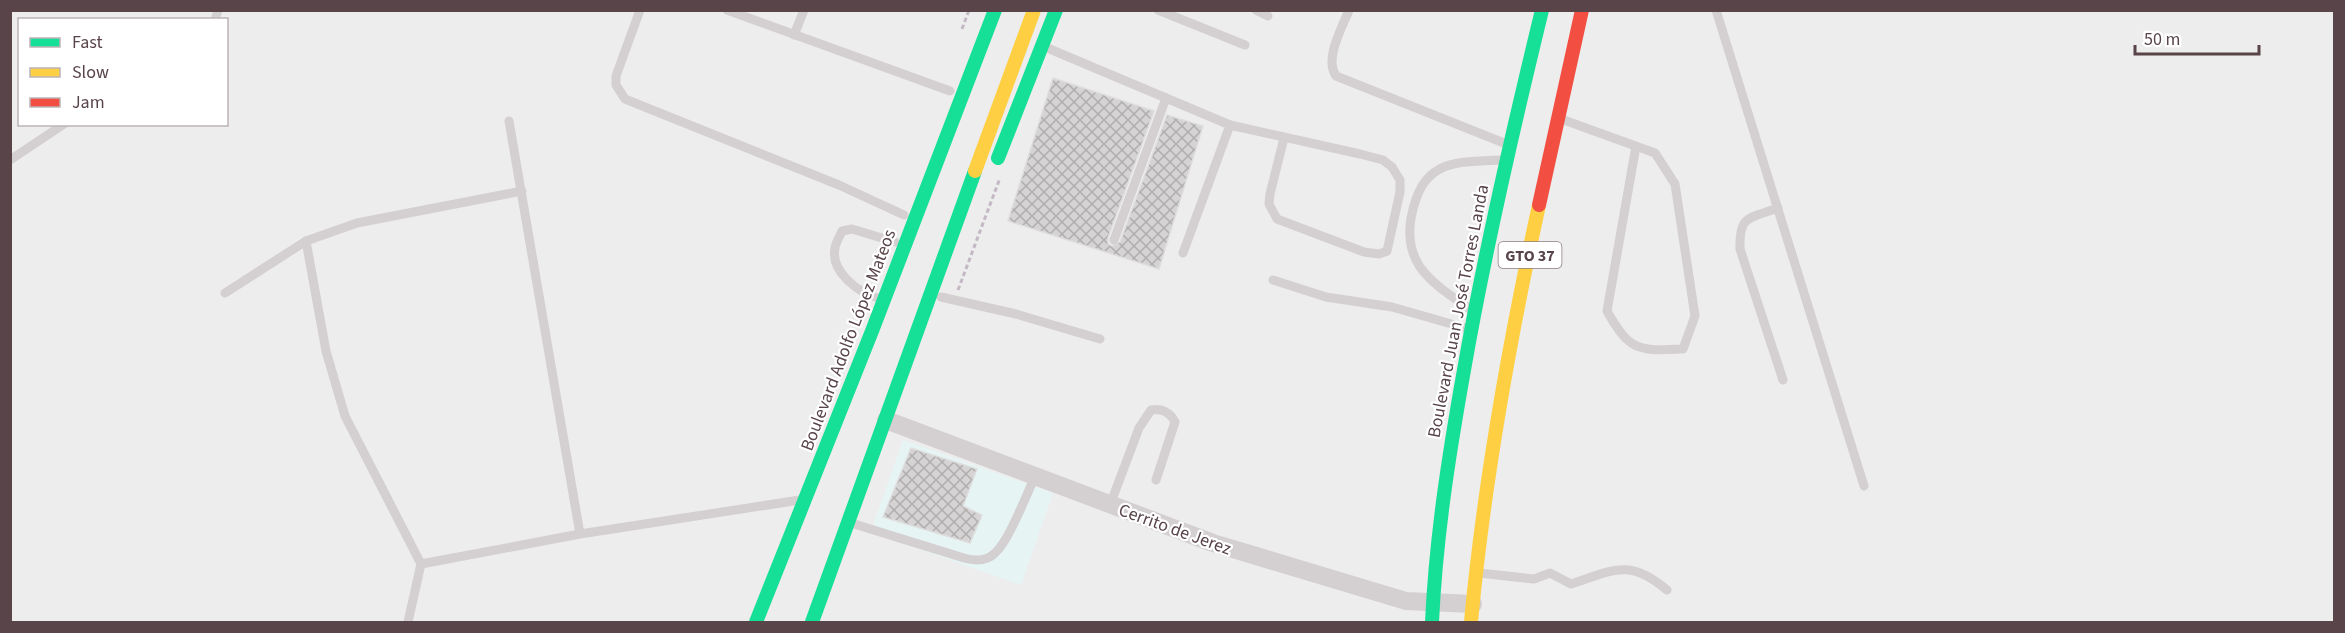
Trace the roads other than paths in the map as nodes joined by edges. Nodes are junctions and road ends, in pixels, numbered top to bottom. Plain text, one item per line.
1 (640, 10) edge
2 (727, 10) edge
3 (804, 10) edge
4 (979, 10) edge
5 (995, 10) edge
6 (1024, 10) edge
7 (1034, 10) edge
8 (1056, 10) edge
9 (1158, 10) edge
10 (1256, 10) edge
11 (1349, 10) edge
12 (1542, 10) edge
13 (1582, 10) edge
14 (1716, 10) edge
15 (1268, 16) dead end
16 (794, 35) junction
17 (1245, 45) dead end
18 (1043, 47) junction
19 (950, 92) junction
20 (998, 92) junction
21 (1166, 98) junction
22 (989, 101) dead end
23 (1559, 118) junction
24 (509, 121) dead end
25 (1230, 125) junction
26 (61, 126) edge
27 (1284, 138) junction
28 (1509, 145) junction
29 (1636, 146) junction
30 (10, 160) edge
31 (1505, 160) junction
32 (998, 170) road end
33 (522, 191) junction
34 (1778, 208) junction
35 (904, 215) junction
36 (972, 221) dead end
37 (1114, 240) dead end
38 (306, 241) junction
39 (895, 242) junction
40 (1183, 253) dead end
41 (1273, 280) dead end
42 (225, 293) dead end
43 (878, 298) junction
44 (947, 299) junction
45 (1474, 313) junction
46 (1471, 330) junction
47 (872, 331) junction
48 (914, 335) junction
49 (1100, 339) dead end
50 (1783, 380) dead end
51 (886, 420) junction
52 (867, 437) dead end
53 (1035, 477) junction
54 (1156, 480) dead end
55 (1864, 486) dead end
56 (804, 500) junction
57 (1110, 505) junction
58 (842, 523) junction
59 (580, 534) junction
60 (420, 564) junction
61 (1474, 573) junction
62 (1667, 590) dead end
63 (1432, 604) junction
64 (1472, 613) edge
65 (408, 622) edge
66 (756, 622) edge
67 (812, 622) edge
68 (1432, 622) edge

1 - 35 lane
2 - 16 lane
3 - 16 lane
4 - 19 main road
5 - 47 main road, Boulevard Adolfo López Mateos
6 - 20 lane
7 - 20 main road
8 - 18 main road
9 - 17 lane
10 - 15 lane
11 - 28 lane
12 - 28 main road, Boulevard Juan José Torres Landa / GTO 37
13 - 23 main road, GTO 37
14 - 34 lane
16 - 19 lane
18 - 21 lane
18 - 32 main road
19 - 35 main road
20 - 22 lane
20 - 48 main road
21 - 25 lane
21 - 37 lane
23 - 29 lane
23 - 61 main road, GTO 37
24 - 33 lane
25 - 27 lane
25 - 40 lane
26 - 30 lane
27 - 27 lane
28 - 31 main road, Boulevard Juan José Torres Landa / GTO 37
29 - 29 lane
31 - 45 main road, Boulevard Juan José Torres Landa / GTO 37
31 - 45 lane
33 - 38 lane
33 - 59 lane
34 - 50 lane
34 - 55 lane
35 - 39 main road
36 - 44 main road
38 - 42 lane
38 - 60 lane
39 - 43 main road
39 - 43 lane
41 - 46 lane
43 - 47 main road
44 - 48 main road
44 - 49 lane
45 - 46 main road, Boulevard Juan José Torres Landa / GTO 37
46 - 63 main road, Boulevard Juan José Torres Landa / GTO 37
47 - 56 main road, Boulevard Adolfo López Mateos
48 - 51 main road
51 - 53 street, Cerrito de Jerez
51 - 58 main road
52 - 58 lane
53 - 57 street, Cerrito de Jerez
53 - 58 lane
54 - 57 lane
56 - 59 lane
56 - 66 main road, Boulevard Adolfo López Mateos
57 - 63 street, Cerrito de Jerez
58 - 67 main road
59 - 60 lane
60 - 65 lane
61 - 62 lane
61 - 64 main road, GTO 37
63 - 64 street, Cerrito de Jerez
63 - 68 main road, Boulevard Juan José Torres Landa / GTO 37

